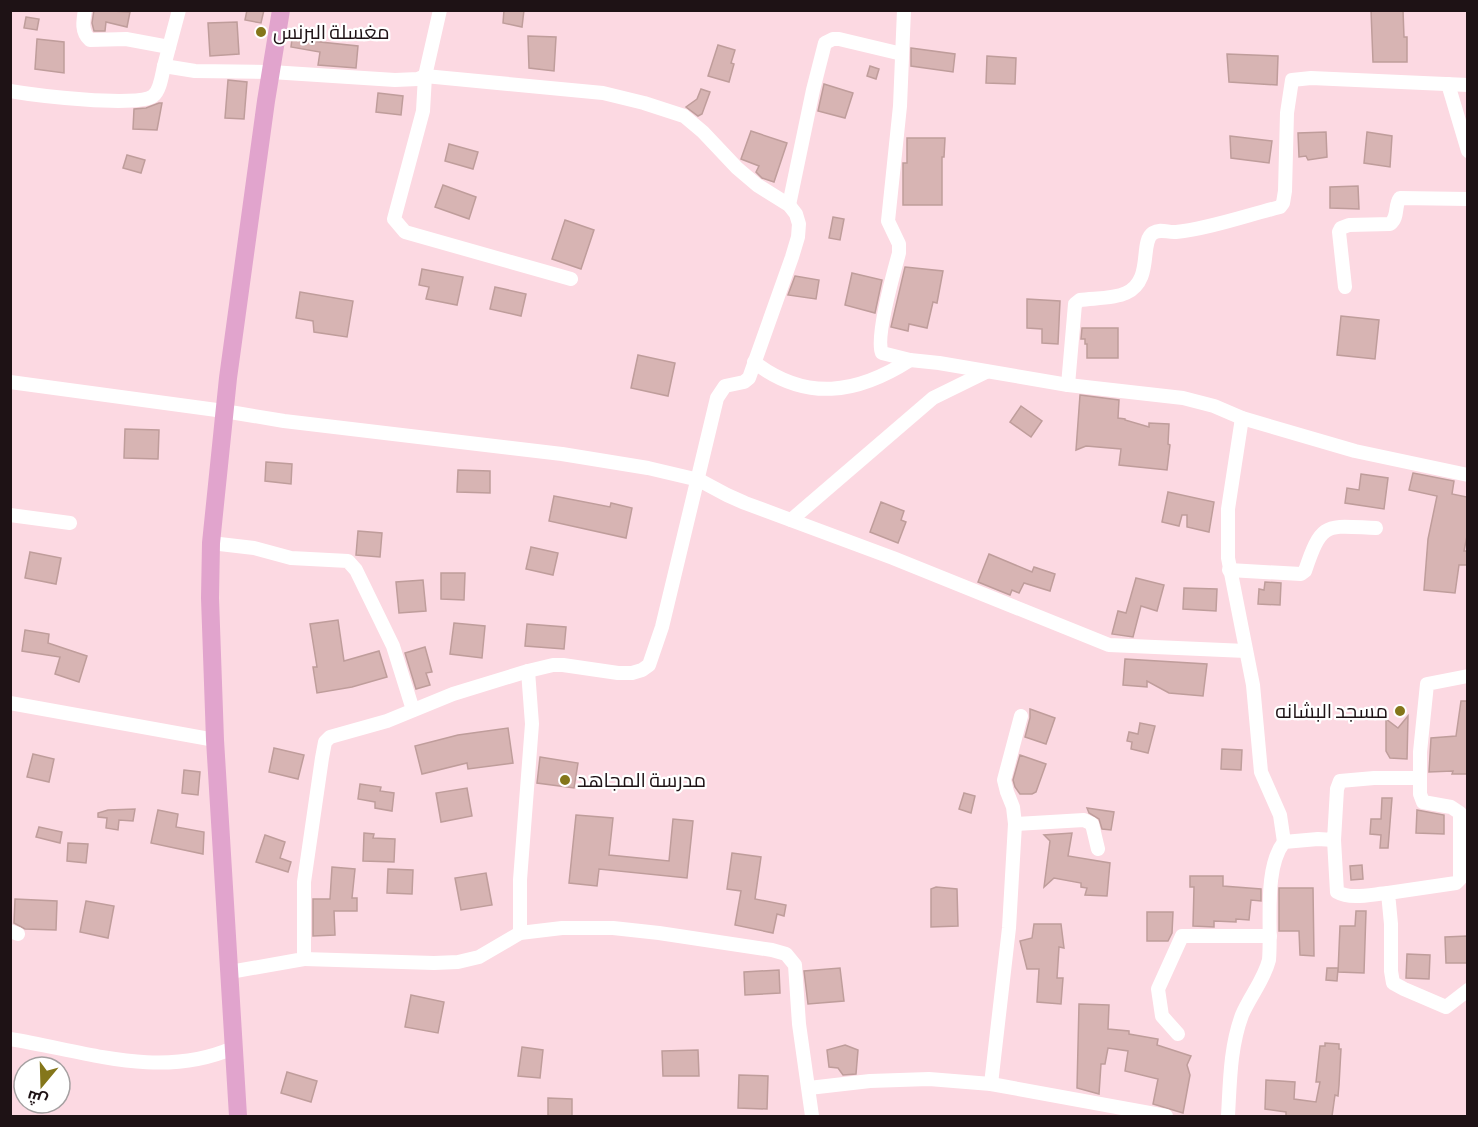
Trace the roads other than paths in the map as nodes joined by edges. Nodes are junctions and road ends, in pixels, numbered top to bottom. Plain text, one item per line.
1 (85, 10) edge
2 (179, 10) edge
3 (281, 10) edge
4 (440, 10) edge
5 (904, 10) edge
6 (169, 47) junction
7 (902, 54) junction
8 (164, 66) junction
9 (270, 72) junction
10 (425, 76) junction
11 (1448, 84) junction
12 (1467, 85) edge
13 (10, 91) edge
14 (1467, 151) edge
15 (1467, 199) edge
16 (789, 205) junction
17 (571, 279) dead end
18 (1345, 287) dead end
19 (910, 360) junction
20 (754, 362) junction
21 (987, 372) junction
22 (10, 382) edge
23 (1068, 385) junction
24 (224, 411) junction
25 (1242, 418) junction
26 (1467, 475) edge
27 (699, 480) junction
28 (10, 514) edge
29 (791, 520) junction
30 (70, 523) dead end
31 (1376, 528) dead end
32 (211, 543) junction
33 (1229, 570) junction
34 (1246, 651) junction
35 (528, 671) junction
36 (1467, 676) edge
37 (10, 703) edge
38 (414, 710) junction
39 (1021, 716) dead end
40 (215, 740) junction
41 (1420, 778) junction
42 (1015, 824) junction
43 (1334, 840) junction
44 (1284, 842) junction
45 (1098, 849) dead end
46 (1388, 893) junction
47 (520, 933) junction
48 (1270, 936) junction
49 (304, 959) junction
50 (230, 972) junction
51 (1467, 990) edge
52 (1178, 1034) dead end
53 (10, 1039) edge
54 (233, 1048) junction
55 (991, 1084) junction
56 (809, 1088) junction
57 (238, 1116) edge
58 (812, 1116) edge
59 (1166, 1116) edge
60 (1228, 1116) edge

1 - 6 street
2 - 6 street
3 - 9 main road
4 - 10 street
5 - 7 street
6 - 8 street
7 - 16 street
7 - 19 street
8 - 9 street
8 - 13 street
9 - 10 street
9 - 24 main road
10 - 16 street
10 - 17 street
11 - 12 street
11 - 14 street
11 - 23 street
15 - 18 street
16 - 20 street
19 - 20 street
19 - 21 street
20 - 27 street
21 - 23 street
21 - 29 street
22 - 24 street
23 - 25 street
24 - 27 street
24 - 32 main road
25 - 26 street
25 - 33 street
27 - 29 street
27 - 35 street
28 - 30 street
29 - 34 street
31 - 33 street
32 - 38 street
32 - 40 main road
33 - 34 street
34 - 44 street
35 - 38 street
35 - 47 street
36 - 41 street
37 - 40 street
38 - 49 street
39 - 42 street
40 - 50 main road
41 - 43 street
41 - 46 street
42 - 45 street
42 - 55 street
43 - 44 street
43 - 46 street
44 - 48 street
46 - 51 street
47 - 49 street
47 - 56 street
48 - 52 street
48 - 60 street
49 - 50 street
50 - 54 main road
53 - 54 street
54 - 57 main road
55 - 56 street
55 - 59 street
56 - 58 street

